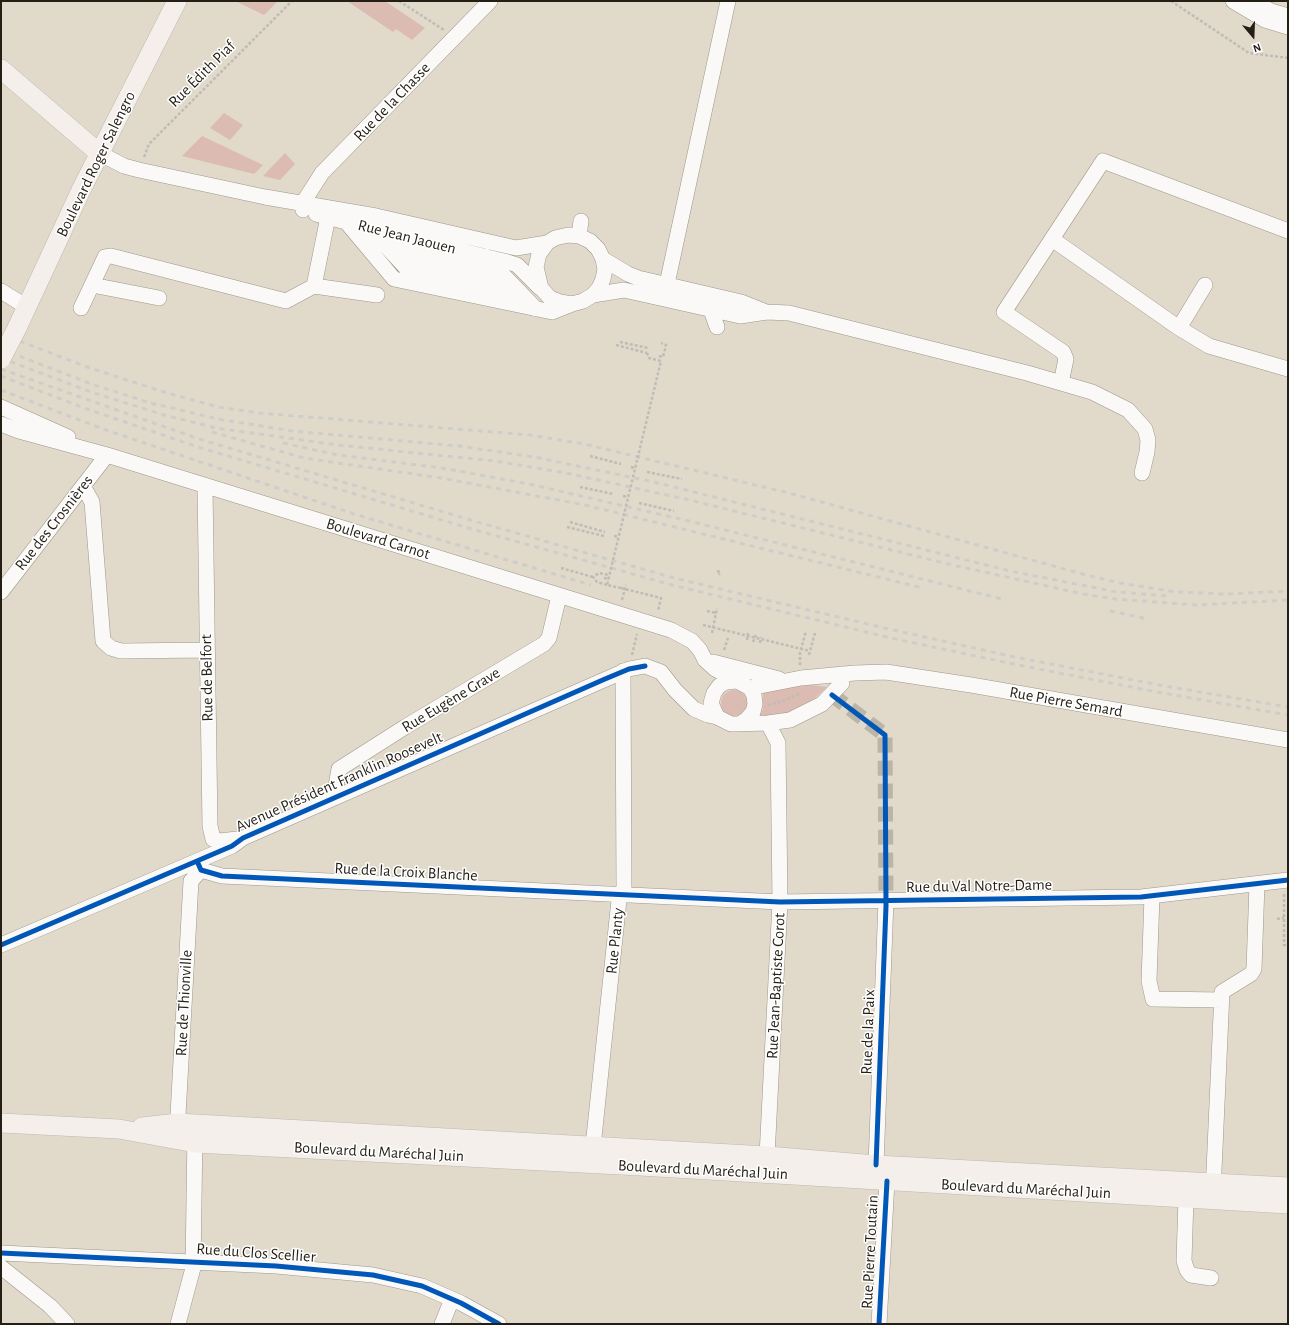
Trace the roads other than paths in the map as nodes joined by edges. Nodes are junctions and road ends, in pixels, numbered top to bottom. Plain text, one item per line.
1 (178, 1) edge
2 (490, 1) edge
3 (728, 1) edge
4 (1233, 1) edge
5 (1253, 1) edge
6 (1288, 16) edge
7 (1288, 27) edge
8 (1, 69) edge
9 (99, 154) junction
10 (304, 207) junction
11 (328, 217) junction
12 (347, 223) junction
13 (369, 228) junction
14 (1288, 231) edge
15 (395, 235) junction
16 (1052, 239) junction
17 (419, 241) junction
18 (547, 243) junction
19 (444, 246) junction
20 (464, 251) junction
21 (485, 256) junction
22 (603, 259) junction
23 (420, 283) junction
24 (92, 285) junction
25 (1205, 285) dead end
26 (314, 286) junction
27 (443, 288) junction
28 (541, 288) junction
29 (1, 291) edge
30 (665, 291) junction
31 (377, 295) dead end
32 (470, 295) junction
33 (593, 295) junction
34 (159, 298) dead end
35 (491, 299) junction
36 (572, 304) junction
37 (519, 306) junction
38 (27, 307) junction
39 (81, 308) dead end
40 (537, 310) junction
41 (711, 310) junction
42 (767, 312) junction
43 (717, 327) dead end
44 (1179, 328) junction
45 (1, 359) edge
46 (1288, 369) edge
47 (1061, 383) junction
48 (1, 407) edge
49 (1, 424) edge
50 (107, 455) junction
51 (1142, 473) dead end
52 (83, 486) junction
53 (205, 487) junction
54 (1, 592) edge
55 (559, 596) junction
56 (206, 650) junction
57 (706, 660) junction
58 (626, 670) junction
59 (842, 674) junction
60 (784, 680) junction
61 (736, 681) junction
62 (750, 688) junction
63 (717, 717) junction
64 (741, 723) junction
65 (768, 723) junction
66 (1288, 740) edge
67 (334, 797) junction
68 (243, 838) junction
69 (199, 866) junction
70 (1286, 880) edge
71 (1256, 884) junction
72 (621, 894) junction
73 (1152, 896) junction
74 (886, 900) junction
75 (780, 902) junction
76 (1, 945) edge
77 (1222, 1000) junction
78 (1, 1123) edge
79 (186, 1132) junction
80 (592, 1155) junction
81 (767, 1156) junction
82 (876, 1165) junction
83 (887, 1181) junction
84 (1288, 1187) edge
85 (1213, 1192) junction
86 (1186, 1198) junction
87 (1288, 1204) edge
88 (1, 1253) edge
89 (193, 1262) junction
90 (1, 1268) edge
91 (1211, 1278) dead end
92 (452, 1299) junction
93 (67, 1324) edge
94 (178, 1324) edge
95 (442, 1324) edge
96 (499, 1324) edge
97 (879, 1324) edge

1 - 9 main road, Boulevard Roger Salengro
2 - 10 street, Rue de la Chasse
3 - 30 street
4 - 7 street
5 - 6 street
8 - 9 main road
9 - 10 street, Rue Jean Jaouen
9 - 38 main road, Boulevard Roger Salengro
10 - 11 street, Rue Jean Jaouen
10 - 18 street, Rue Jean Jaouen
11 - 12 street, Rue Jean Jaouen
11 - 26 street
12 - 13 street, Rue Jean Jaouen
12 - 23 street
13 - 15 street, Rue Jean Jaouen
13 - 23 street
14 - 16 street
15 - 17 street, Rue Jean Jaouen
15 - 27 street
16 - 44 street
16 - 47 street
17 - 19 street, Rue Jean Jaouen
17 - 32 street
18 - 22 street
18 - 28 street
19 - 20 street, Rue Jean Jaouen
19 - 35 street
20 - 21 street, Rue Jean Jaouen
20 - 37 street
21 - 28 street, Rue Jean Jaouen
21 - 40 street
22 - 30 street
22 - 33 street
23 - 27 street
24 - 26 street
24 - 34 street
24 - 39 street
25 - 44 street
26 - 31 street
27 - 32 street
28 - 36 street
29 - 38 street
30 - 33 street
30 - 41 street
30 - 42 street
32 - 35 street
33 - 36 street
35 - 37 street
36 - 40 street
37 - 40 street
38 - 45 main road, Boulevard Roger Salengro, bridge
41 - 42 street
41 - 43 street
42 - 47 street
44 - 46 street
47 - 51 street
48 - 50 street, Boulevard Carnot
49 - 50 street, Boulevard Carnot
50 - 52 street, Rue des Crosnières
50 - 53 street, Boulevard Carnot
52 - 54 street, Rue des Crosnières
52 - 56 street
53 - 55 street, Boulevard Carnot
53 - 56 street, Rue de Belfort
55 - 57 street, Boulevard Carnot
55 - 67 street, Rue Eugène Grave
56 - 68 street, Rue de Belfort
57 - 60 street
57 - 61 street, Boulevard Carnot
58 - 63 street, Avenue Président Franklin Roosevelt
58 - 67 street, Avenue Président Franklin Roosevelt
58 - 72 street, Rue Planty
59 - 60 street, Rue Pierre Semard
59 - 65 street
59 - 66 street, Rue Pierre Semard
60 - 62 street
61 - 62 street
61 - 63 street
62 - 64 street
63 - 64 street
64 - 65 street
65 - 75 street, Rue Jean-Baptiste Corot
67 - 68 street, Avenue Président Franklin Roosevelt
68 - 69 street, Avenue Président Franklin Roosevelt
69 - 72 street, Rue de la Croix Blanche
69 - 76 street, Avenue Président Franklin Roosevelt
69 - 79 street, Rue de Thionville
70 - 71 street, Rue du Val Notre-Dame
71 - 73 street, Rue du Val Notre-Dame
71 - 77 street
72 - 75 street, Rue du Val Notre-Dame
72 - 80 street, Rue Planty
73 - 74 street, Rue du Val Notre-Dame
73 - 77 street
74 - 75 street, Rue du Val Notre-Dame
74 - 82 street, Rue de la Paix
75 - 81 street, Rue Jean-Baptiste Corot
77 - 85 street
78 - 79 main road, Boulevard du Maréchal Juin
79 - 80 main road, Boulevard du Maréchal Juin
79 - 89 street, Rue de Thionville
80 - 81 main road, Boulevard du Maréchal Juin
80 - 83 main road, Boulevard du Maréchal Juin
81 - 82 main road, Boulevard du Maréchal Juin
82 - 83 street, Rue Pierre Toutain
82 - 85 main road, Boulevard du Maréchal Juin
83 - 86 main road, Boulevard du Maréchal Juin
83 - 97 street, Rue Pierre Toutain
84 - 85 main road, Boulevard du Maréchal Juin
85 - 86 main road, Boulevard du Maréchal Juin
85 - 87 main road, Boulevard du Maréchal Juin
86 - 91 street
88 - 89 street, Rue du Clos Scellier
89 - 92 street, Rue du Clos Scellier
89 - 94 street, Rue de Thionville
90 - 93 street
92 - 95 street
92 - 96 street, Rue du Clos Scellier

